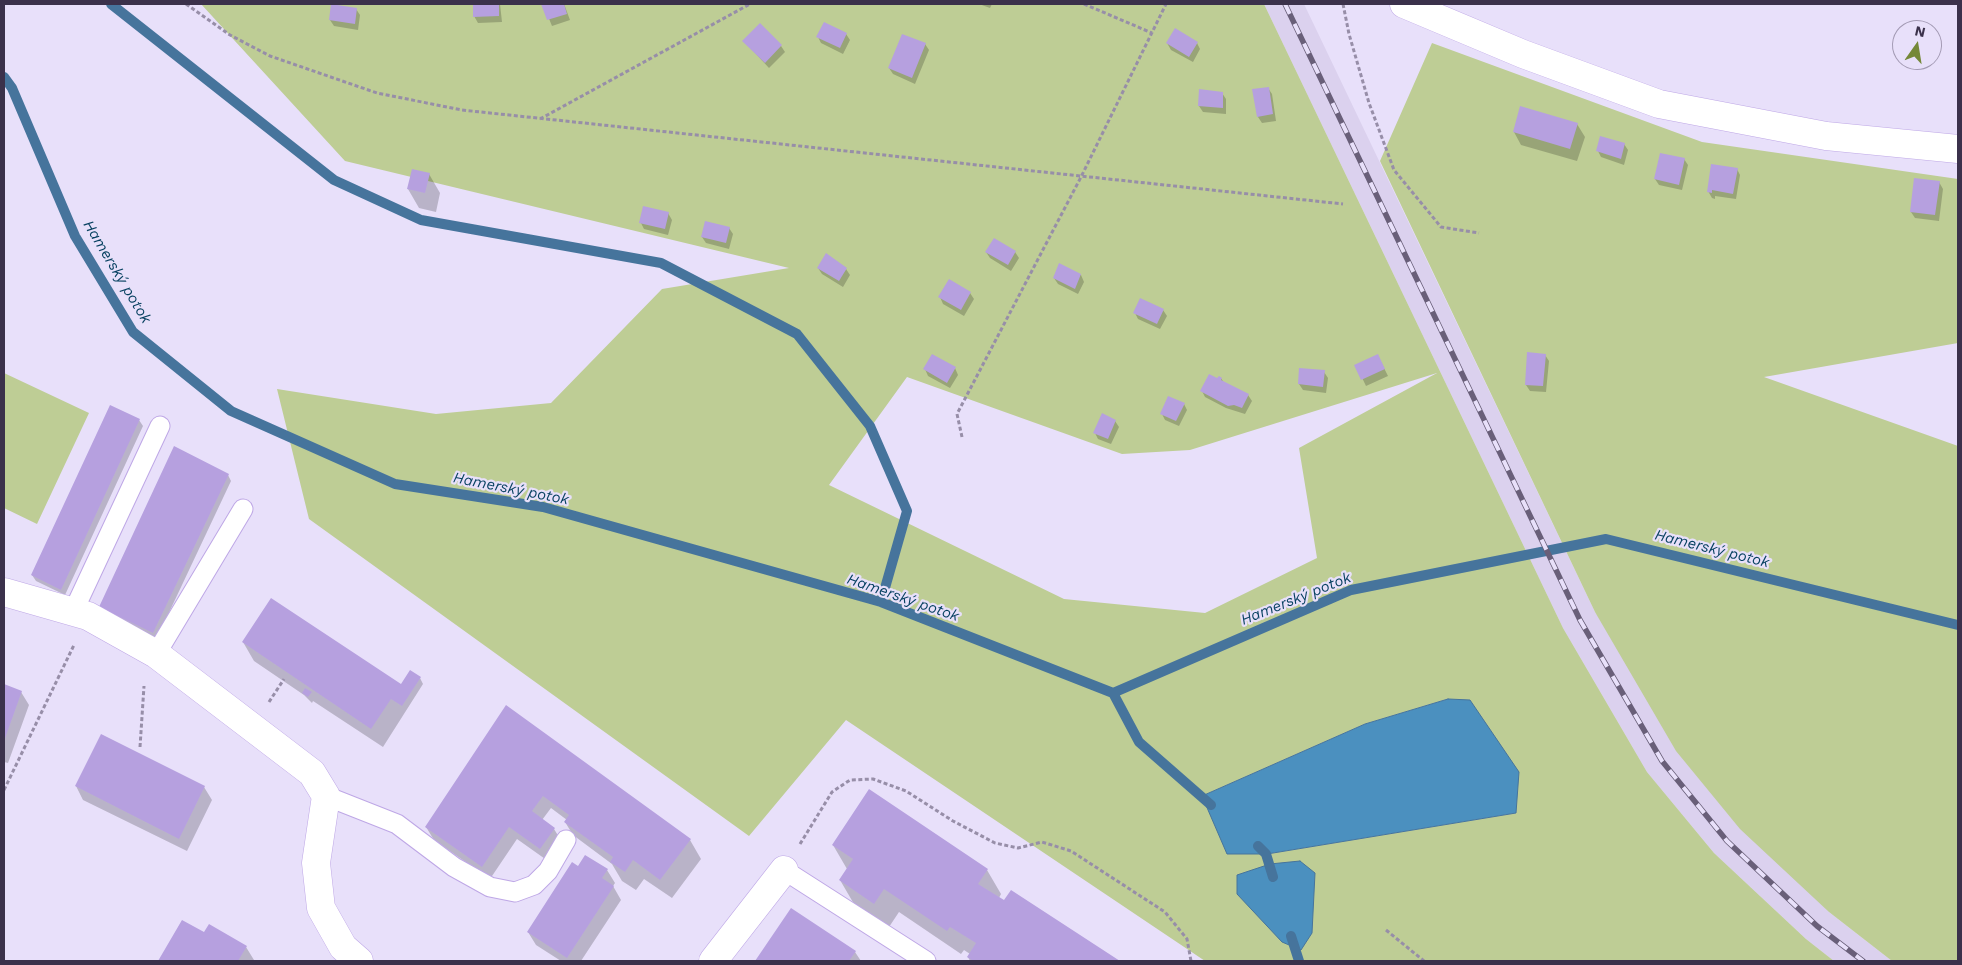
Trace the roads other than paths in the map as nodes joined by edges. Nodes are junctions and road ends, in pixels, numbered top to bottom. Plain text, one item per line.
1 (1404, 4) edge
2 (1958, 150) edge
3 (160, 426) dead end
4 (243, 509) dead end
5 (4, 592) edge
6 (81, 614) junction
7 (156, 654) junction
8 (326, 796) junction
9 (566, 840) dead end
10 (784, 870) joint
11 (360, 961) edge
12 (713, 961) edge
13 (926, 961) edge

1 - 2 street
3 - 6 lane
4 - 7 lane
5 - 6 street
6 - 7 street
7 - 8 street
8 - 9 lane
8 - 11 street
10 - 12 street
10 - 13 lane

